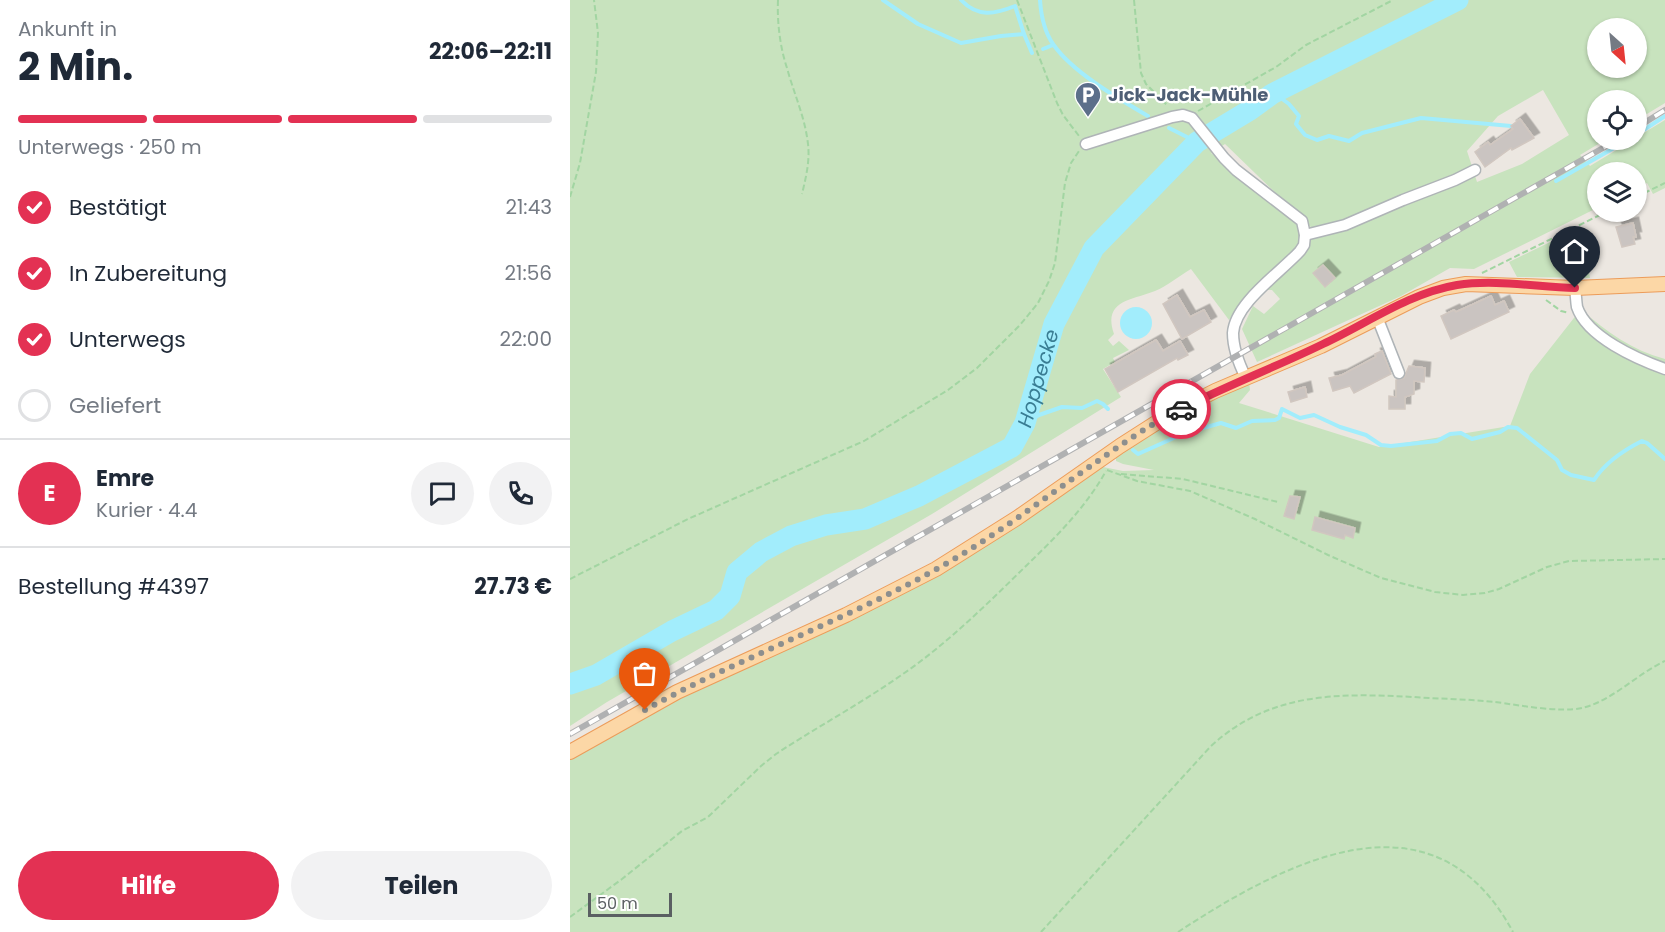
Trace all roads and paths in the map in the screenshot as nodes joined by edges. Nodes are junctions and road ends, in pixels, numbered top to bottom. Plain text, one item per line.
1 (594, 0) edge
2 (778, 0) edge
3 (1017, 0) edge
4 (1134, 0) edge
5 (1393, 0) edge
6 (1177, 116) junction
7 (1192, 118) junction
8 (1086, 144) junction
9 (1475, 170) dead end
10 (1665, 183) edge
11 (1647, 192) edge
12 (802, 194) dead end
13 (570, 197) edge
14 (1587, 221) edge
15 (1305, 235) junction
16 (1466, 284) junction
17 (1665, 284) edge
18 (1575, 288) junction
19 (1543, 299) dead end
20 (1579, 311) junction
21 (1377, 317) junction
22 (1665, 369) edge
23 (1399, 373) dead end
24 (1246, 378) junction
25 (1106, 465) junction
26 (1118, 474) junction
27 (1278, 502) dead end
28 (1665, 559) edge
29 (570, 579) edge
30 (1665, 661) edge
31 (570, 752) edge
32 (570, 917) edge
33 (1041, 932) edge
34 (1178, 932) edge
35 (1513, 932) edge

1 - 13 path
2 - 12 path
3 - 8 path
4 - 6 path
5 - 7 path
6 - 7 street
6 - 8 street
7 - 15 street
8 - 29 path
9 - 15 street
10 - 11 path
14 - 16 path
15 - 24 street
16 - 18 main road
16 - 21 main road
17 - 18 main road
18 - 20 street
19 - 20 path
20 - 22 street
21 - 23 street
21 - 24 main road
24 - 25 main road
25 - 26 path
25 - 31 main road
25 - 32 path
26 - 27 path
26 - 28 path
30 - 33 path
34 - 35 path

